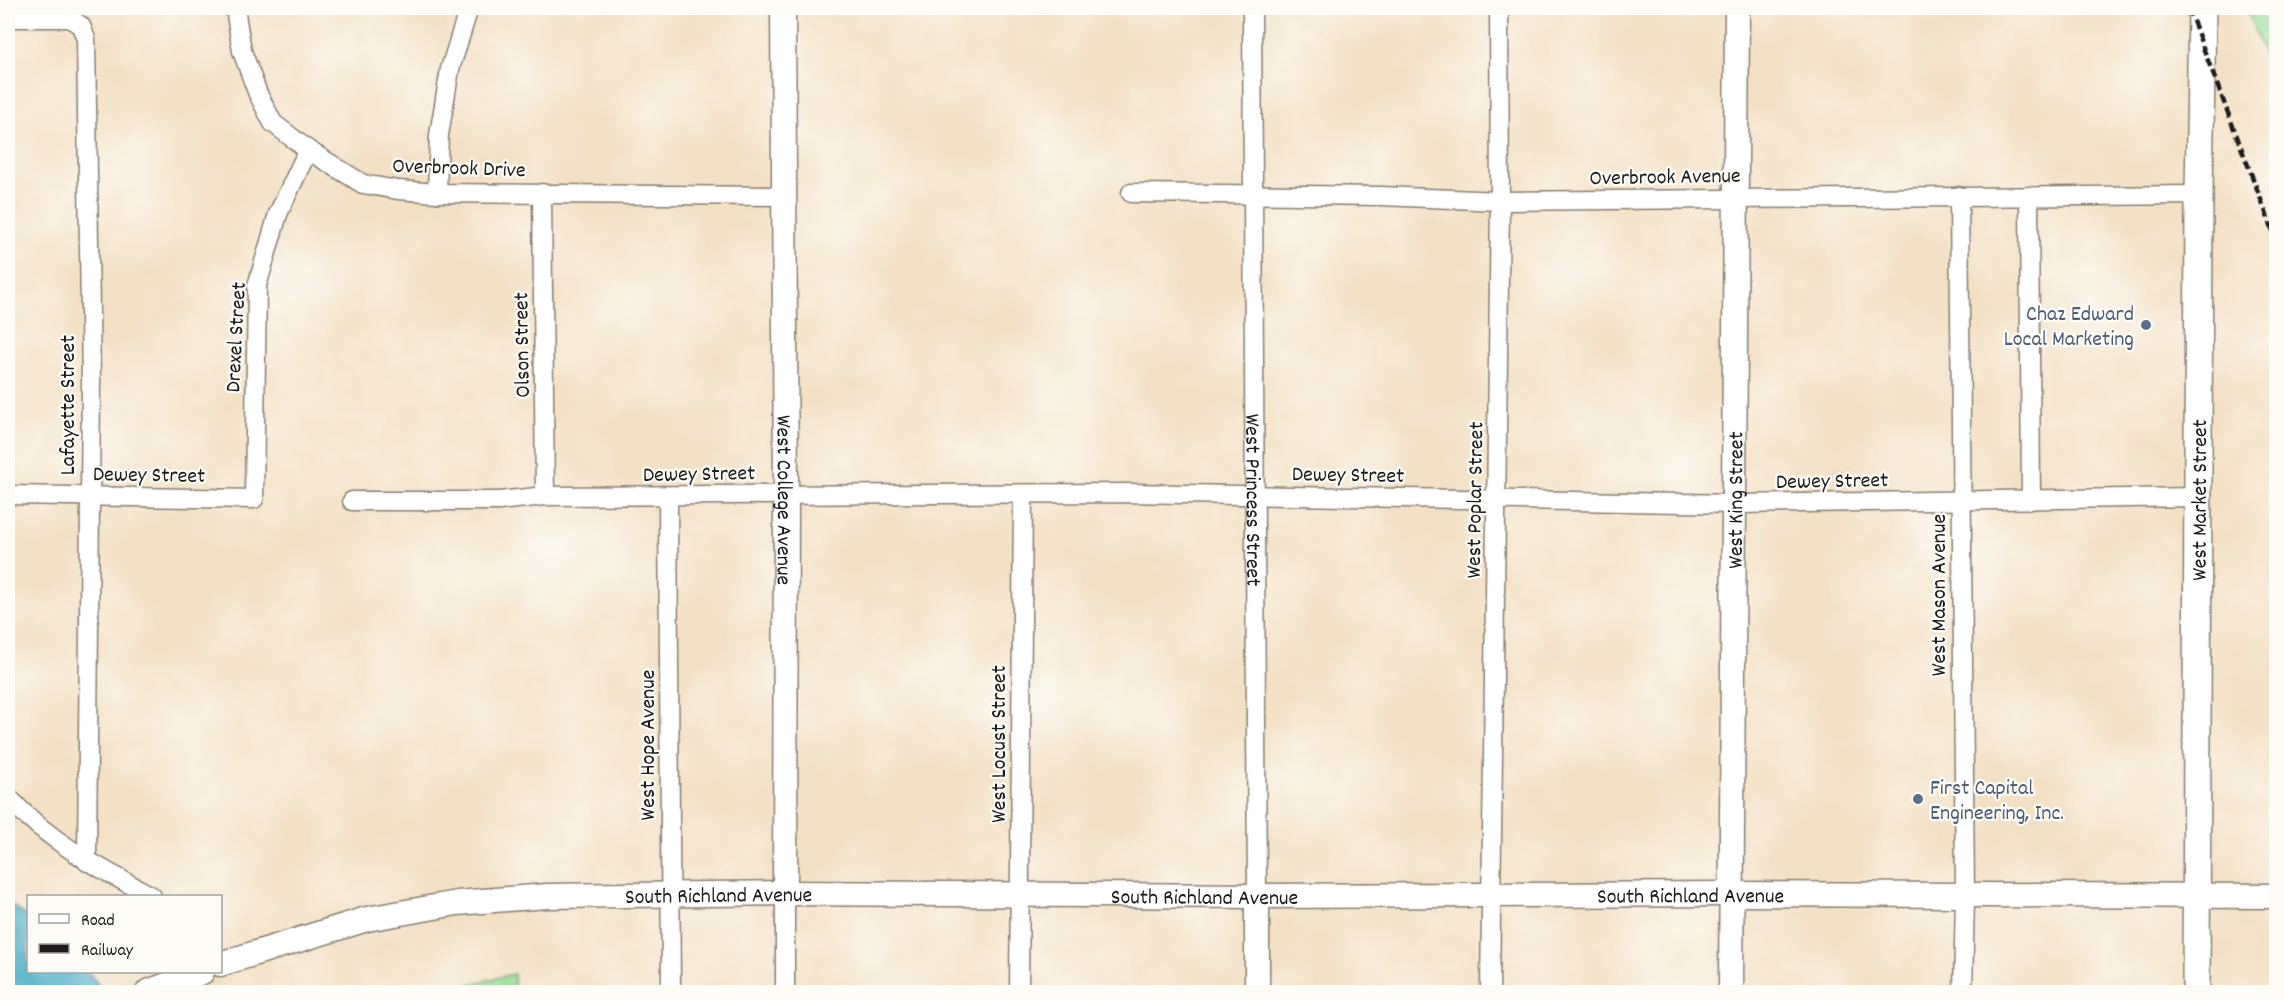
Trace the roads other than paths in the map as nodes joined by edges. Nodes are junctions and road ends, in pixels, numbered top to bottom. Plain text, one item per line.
1 (235, 8) edge
2 (469, 8) edge
3 (783, 8) edge
4 (1252, 8) edge
5 (1499, 8) edge
6 (1737, 8) edge
7 (2202, 8) edge
8 (8, 18) edge
9 (308, 150) junction
10 (437, 193) junction
11 (542, 193) junction
12 (1131, 193) dead end
13 (1254, 195) junction
14 (2199, 195) junction
15 (784, 196) junction
16 (1959, 196) junction
17 (2029, 196) junction
18 (1735, 198) junction
19 (1500, 201) junction
20 (786, 494) junction
21 (8, 495) edge
22 (1023, 495) junction
23 (1256, 495) junction
24 (89, 496) junction
25 (545, 496) junction
26 (668, 497) junction
27 (2198, 497) junction
28 (254, 499) joint
29 (1960, 500) junction
30 (2031, 500) junction
31 (352, 501) dead end
32 (1497, 501) junction
33 (1735, 504) junction
34 (8, 797) edge
35 (87, 862) junction
36 (671, 893) junction
37 (785, 893) junction
38 (1020, 894) junction
39 (1733, 894) junction
40 (148, 895) edge
41 (1492, 895) junction
42 (1965, 895) junction
43 (1257, 896) junction
44 (2196, 896) junction
45 (2277, 896) edge
46 (222, 963) edge
47 (199, 973) edge
48 (150, 992) edge
49 (671, 993) edge
50 (785, 993) edge
51 (1019, 993) edge
52 (1257, 993) edge
53 (1490, 993) edge
54 (1731, 993) edge
55 (1963, 993) edge
56 (2196, 993) edge

1 - 9 street, Overbrook Drive
2 - 10 street
3 - 15 main road, West College Avenue
4 - 13 street, West Princess Street
5 - 19 street, West Poplar Street
6 - 18 main road, West King Street
7 - 14 main road, West Market Street
8 - 24 street, Lafayette Street
9 - 10 street, Overbrook Drive
9 - 28 street, Drexel Street
10 - 11 street, Overbrook Drive
11 - 15 street, Overbrook Drive
11 - 25 street, Olson Street
12 - 13 street, Overbrook Avenue
13 - 19 street, Overbrook Avenue
13 - 23 street, West Princess Street
14 - 17 street, Overbrook Avenue
14 - 27 main road, West Market Street
15 - 20 main road, West College Avenue
16 - 17 street, Overbrook Avenue
16 - 18 street, Overbrook Avenue
16 - 29 street, West Mason Avenue
17 - 30 street
18 - 19 street, Overbrook Avenue
18 - 33 main road, West King Street
19 - 32 street, West Poplar Street
20 - 22 street, Dewey Street
20 - 26 street, Dewey Street
20 - 37 main road, West College Avenue
21 - 24 street, Dewey Street
22 - 23 street, Dewey Street
22 - 38 street, West Locust Street
23 - 32 street, Dewey Street
23 - 43 street, West Princess Street
24 - 28 street, Dewey Street
24 - 35 street, Lafayette Street
25 - 26 street, Dewey Street
25 - 31 street, Dewey Street
26 - 36 street, West Hope Avenue
27 - 30 street, Dewey Street
27 - 44 main road, West Market Street
29 - 30 street, Dewey Street
29 - 33 street, Dewey Street
29 - 42 street, West Mason Avenue
32 - 33 street, Dewey Street
32 - 41 street, West Poplar Street
33 - 39 main road, West King Street
34 - 35 street
35 - 40 street
36 - 37 main road, South Richland Avenue
36 - 46 main road, South Richland Avenue
36 - 49 street, West Hope Avenue
37 - 38 main road, South Richland Avenue
37 - 50 street, West College Avenue
38 - 43 main road, South Richland Avenue
38 - 51 street, West Locust Street
39 - 41 main road, South Richland Avenue
39 - 42 main road, South Richland Avenue
39 - 54 main road, West King Street
41 - 43 main road, South Richland Avenue
41 - 53 street, West Poplar Street
42 - 44 main road, South Richland Avenue
42 - 55 street, West Mason Avenue
43 - 52 main road, West Princess Street
44 - 45 main road, South Richland Avenue
44 - 56 main road, West Market Street
47 - 48 main road

